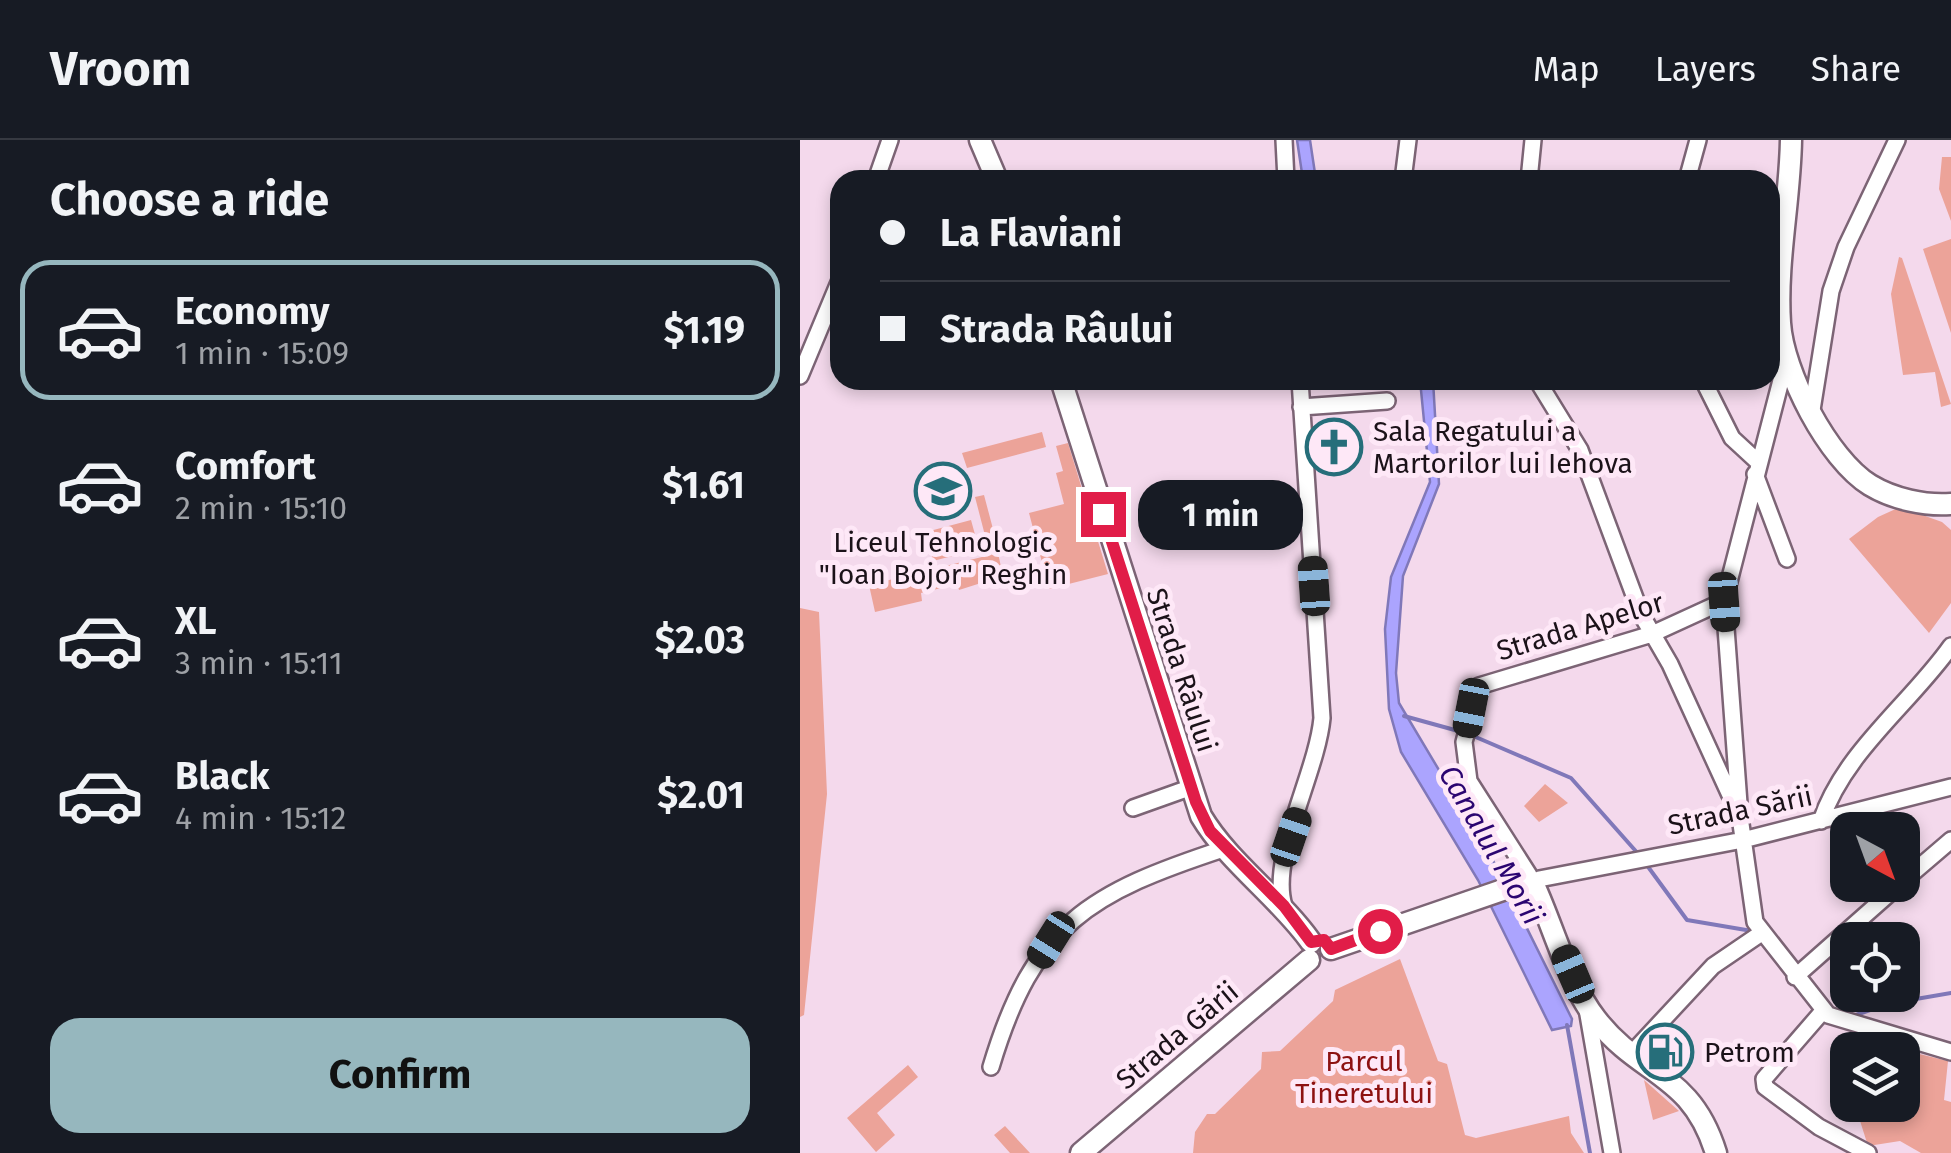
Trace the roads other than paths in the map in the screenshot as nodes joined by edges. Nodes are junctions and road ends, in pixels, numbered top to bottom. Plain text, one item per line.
1 (890, 140) edge
2 (980, 140) edge
3 (1284, 140) edge
4 (1408, 140) edge
5 (1533, 140) edge
6 (1698, 140) edge
7 (1791, 140) edge
8 (1897, 140) edge
9 (880, 170) edge
10 (993, 170) edge
11 (1286, 170) edge
12 (1404, 170) edge
13 (1530, 170) edge
14 (1690, 170) edge
15 (830, 304) edge
16 (1786, 361) junction
17 (800, 376) edge
18 (1780, 382) edge
19 (1064, 390) edge
20 (1301, 390) edge
21 (1543, 390) edge
22 (1708, 390) edge
23 (1778, 390) edge
24 (1387, 401) dead end
25 (1302, 407) junction
26 (1812, 411) junction
27 (1756, 468) junction
28 (1947, 508) edge
29 (1787, 559) dead end
30 (1724, 602) junction
31 (1652, 634) junction
32 (1951, 646) edge
33 (1736, 751) junction
34 (1712, 758) junction
35 (1951, 787) edge
36 (1192, 788) junction
37 (1133, 808) dead end
38 (1740, 816) junction
39 (1821, 821) junction
40 (1743, 840) junction
41 (1951, 840) edge
42 (1226, 848) junction
43 (1920, 867) edge
44 (1529, 881) junction
45 (1880, 902) edge
46 (1284, 906) junction
47 (1758, 928) junction
48 (1317, 950) junction
49 (1798, 974) junction
50 (1585, 1003) junction
51 (1822, 1012) junction
52 (1951, 1052) edge
53 (1630, 1054) junction
54 (991, 1068) dead end
55 (1093, 1149) edge
56 (1612, 1153) edge
57 (1716, 1153) edge
58 (1868, 1153) edge

1 - 9 street
2 - 10 main road
3 - 11 street
4 - 12 street
5 - 13 street
6 - 14 street
7 - 16 main road
8 - 26 street
15 - 17 street
16 - 18 street
16 - 26 main road
19 - 36 main road, Strada Râului
20 - 25 street
21 - 31 street
22 - 27 street
23 - 27 street
24 - 25 street
25 - 46 street
26 - 28 main road
27 - 29 street
27 - 30 street
30 - 31 street, Strada Apelor
30 - 33 street
31 - 34 street
31 - 44 street, Strada Apelor
32 - 39 street
33 - 34 street
33 - 38 street
34 - 38 street
35 - 39 street, Strada Sării
36 - 37 street
36 - 42 main road, Strada Râului
38 - 40 street
39 - 40 street, Strada Sării
40 - 44 street, Strada Sării
40 - 47 street
41 - 43 street
42 - 46 main road, Strada Râului
42 - 54 street
44 - 48 main road, Strada Sării
44 - 50 main road
45 - 49 street
46 - 48 main road, Strada Râului
47 - 49 street
47 - 53 street
48 - 55 main road, Strada Gării
49 - 51 street
50 - 53 main road
50 - 56 street
51 - 52 street
51 - 58 street
53 - 57 main road

